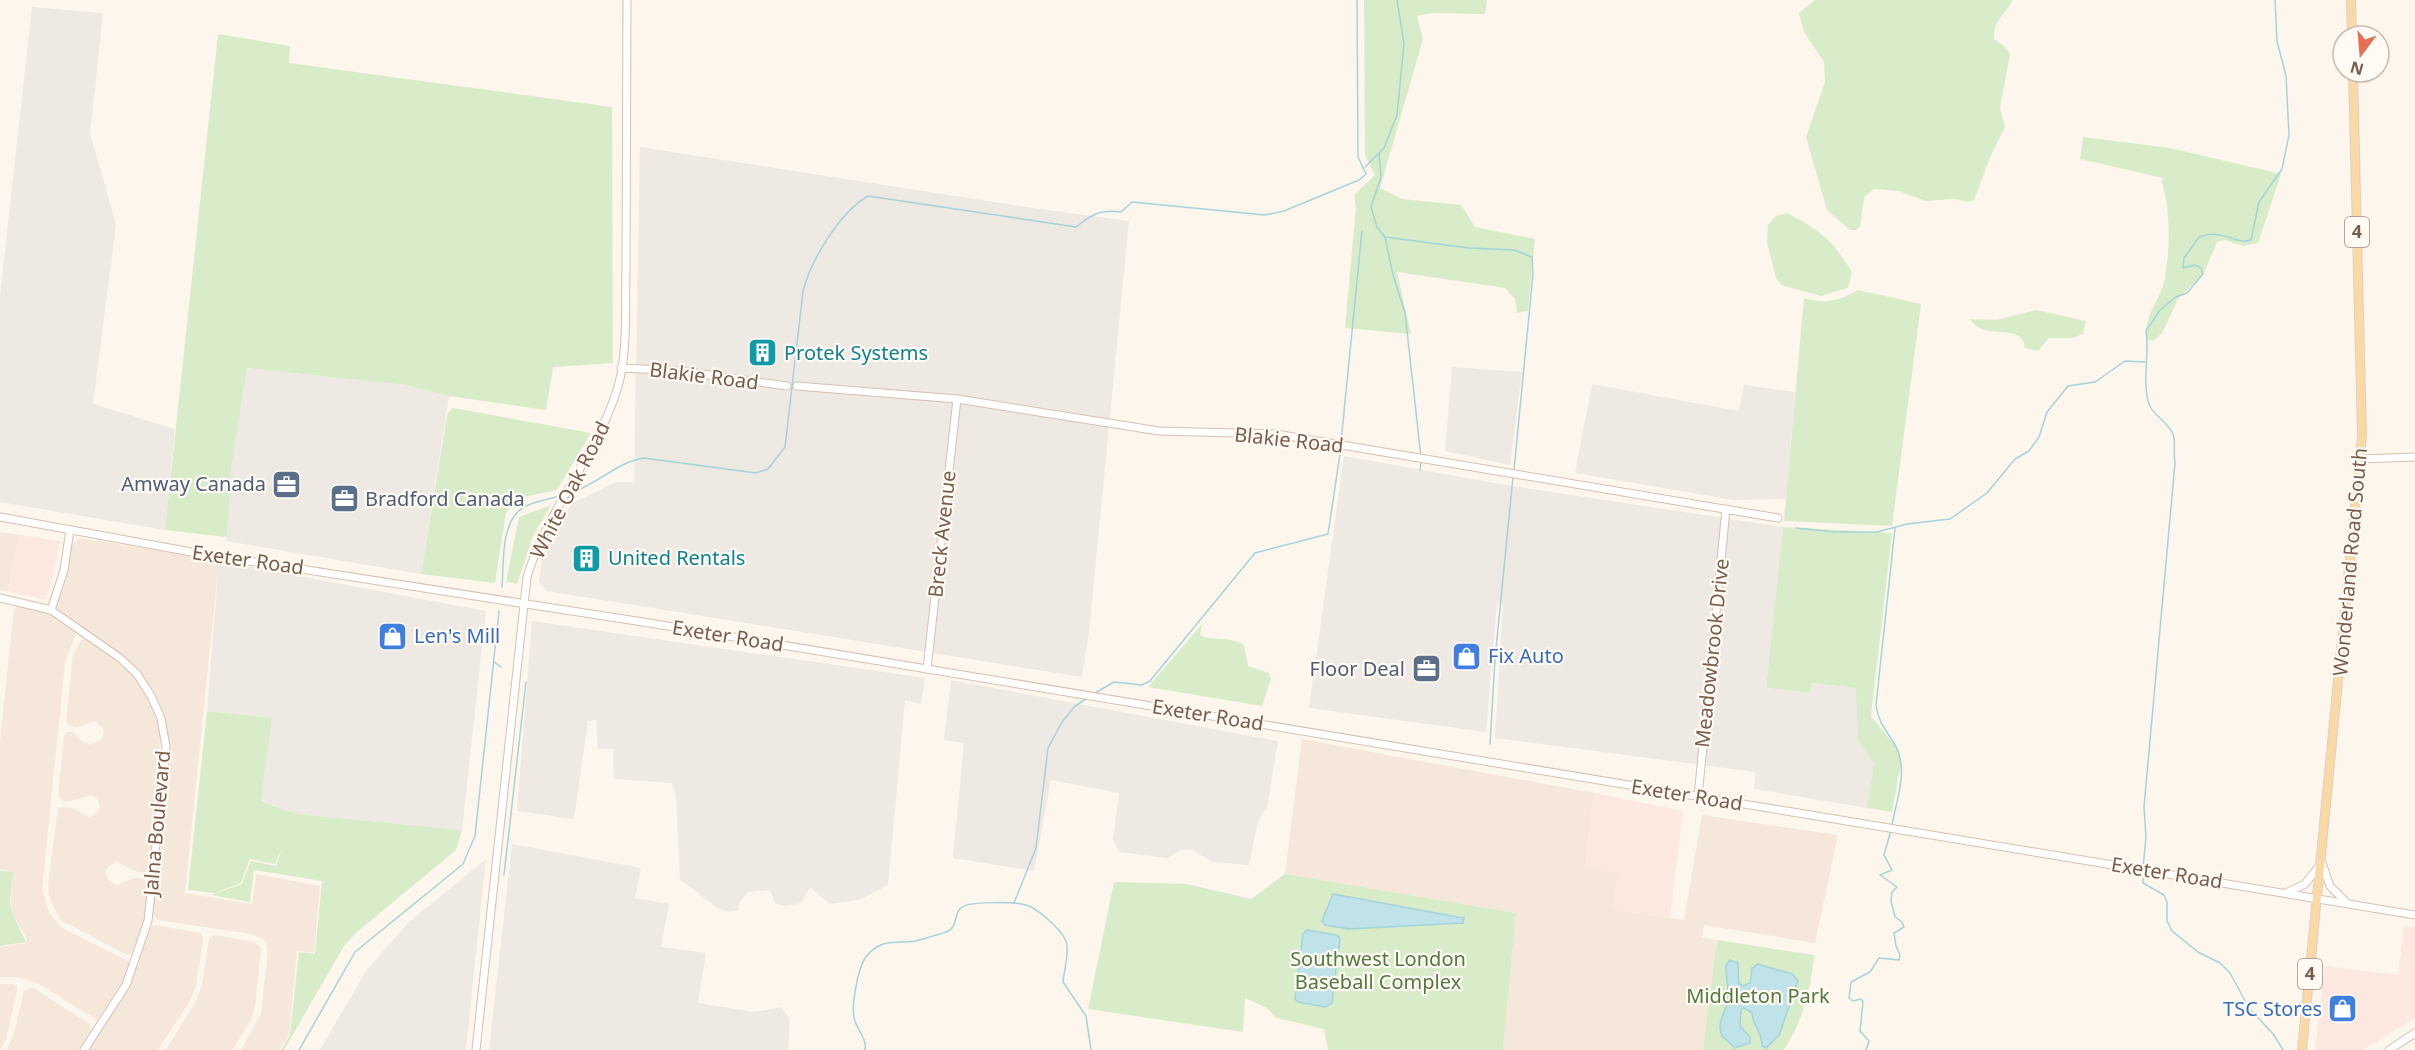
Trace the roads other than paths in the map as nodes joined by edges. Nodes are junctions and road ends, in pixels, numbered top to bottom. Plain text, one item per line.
1 (627, 0) edge
2 (2351, 0) edge
3 (2352, 24) edge
4 (2353, 84) edge
5 (621, 368) junction
6 (787, 386) dead end
7 (797, 386) dead end
8 (957, 399) junction
9 (2415, 457) edge
10 (2360, 459) junction
11 (1726, 509) junction
12 (0, 517) edge
13 (1778, 518) dead end
14 (70, 530) junction
15 (0, 598) edge
16 (524, 604) junction
17 (51, 609) junction
18 (927, 669) junction
19 (1698, 797) junction
20 (2322, 863) junction
21 (2286, 892) junction
22 (2318, 898) junction
23 (2347, 903) junction
24 (2415, 915) edge
25 (2415, 1033) edge
26 (84, 1050) edge
27 (476, 1050) edge
28 (2302, 1050) edge
29 (2389, 1050) edge

1 - 5 street, White Oak Road
2 - 3 main road
4 - 10 main road, Wonderland Road South / 4
5 - 6 street, Blakie Road
5 - 16 street, White Oak Road
7 - 8 street, Blakie Road
8 - 11 street, Blakie Road
8 - 18 street, Breck Avenue
9 - 10 street
10 - 20 main road, Wonderland Road South / 4
11 - 13 street, Blakie Road
11 - 19 street, Meadowbrook Drive
12 - 14 street, Exeter Road
14 - 16 street, Exeter Road
14 - 17 street
15 - 17 street, Jalna Boulevard
16 - 18 street, Exeter Road
16 - 27 street, White Oak Road
17 - 26 street, Jalna Boulevard
18 - 19 street, Exeter Road
19 - 21 street, Exeter Road
20 - 21 street
20 - 22 main road, Wonderland Road South / 4
20 - 23 street
21 - 22 street, Exeter Road
22 - 23 street, Exeter Road
22 - 28 main road, Wonderland Road South / 4
23 - 24 street, Exeter Road
25 - 29 street

